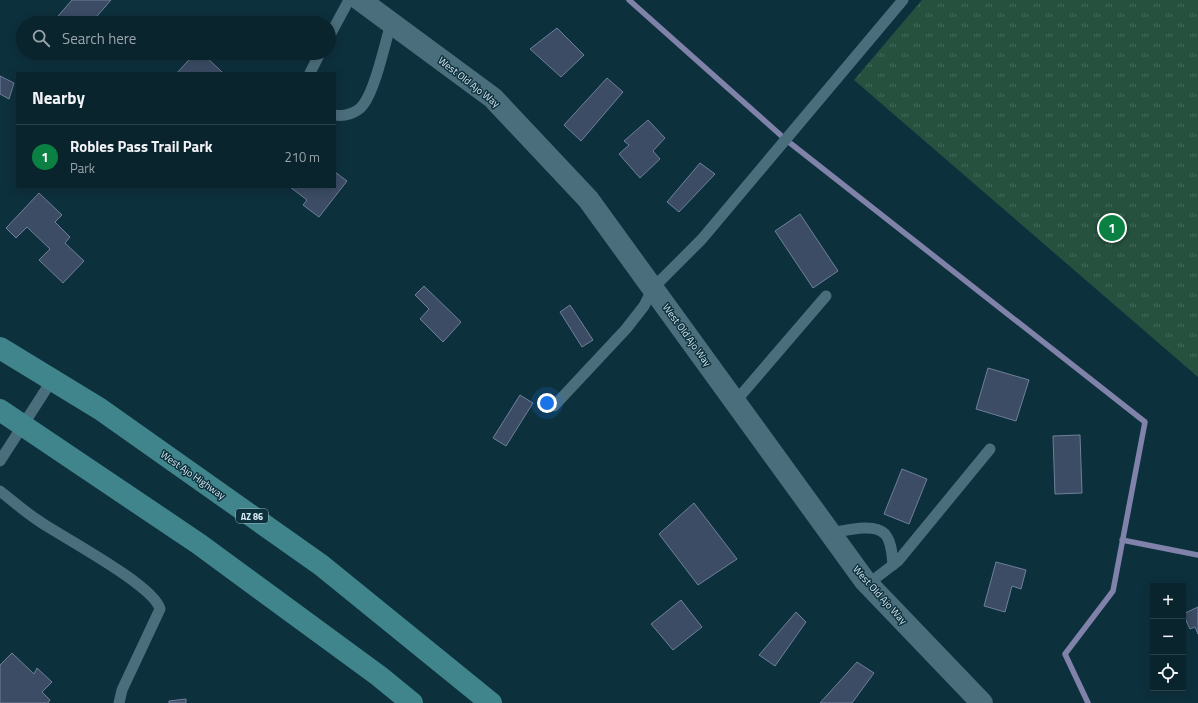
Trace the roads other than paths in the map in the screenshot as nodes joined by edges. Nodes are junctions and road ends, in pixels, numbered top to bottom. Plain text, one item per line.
1 (349, 0) edge
2 (360, 0) edge
3 (903, 0) edge
4 (391, 23) junction
5 (336, 24) edge
6 (316, 60) edge
7 (310, 72) edge
8 (336, 115) edge
9 (653, 288) junction
10 (826, 296) dead end
11 (0, 348) edge
12 (52, 380) junction
13 (735, 402) junction
14 (554, 406) dead end
15 (0, 410) edge
16 (24, 425) junction
17 (990, 449) dead end
18 (0, 461) edge
19 (0, 491) edge
20 (830, 533) junction
21 (893, 565) junction
22 (868, 584) junction
23 (119, 703) edge
24 (412, 703) edge
25 (491, 703) edge
26 (982, 703) edge

1 - 5 lane
2 - 4 street, West Old Ajo Way
3 - 9 lane
4 - 8 lane
4 - 9 street, West Old Ajo Way
6 - 7 lane
9 - 13 street, West Old Ajo Way
9 - 14 lane
10 - 13 lane
11 - 12 main road, West Ajo Highway / AZ 86
12 - 16 lane
12 - 25 main road, West Ajo Highway / AZ 86
13 - 20 street, West Old Ajo Way
15 - 16 main road
16 - 18 lane
16 - 24 main road
17 - 21 lane
19 - 23 lane
20 - 21 lane
20 - 22 street, West Old Ajo Way
21 - 22 lane
22 - 26 street, West Old Ajo Way

